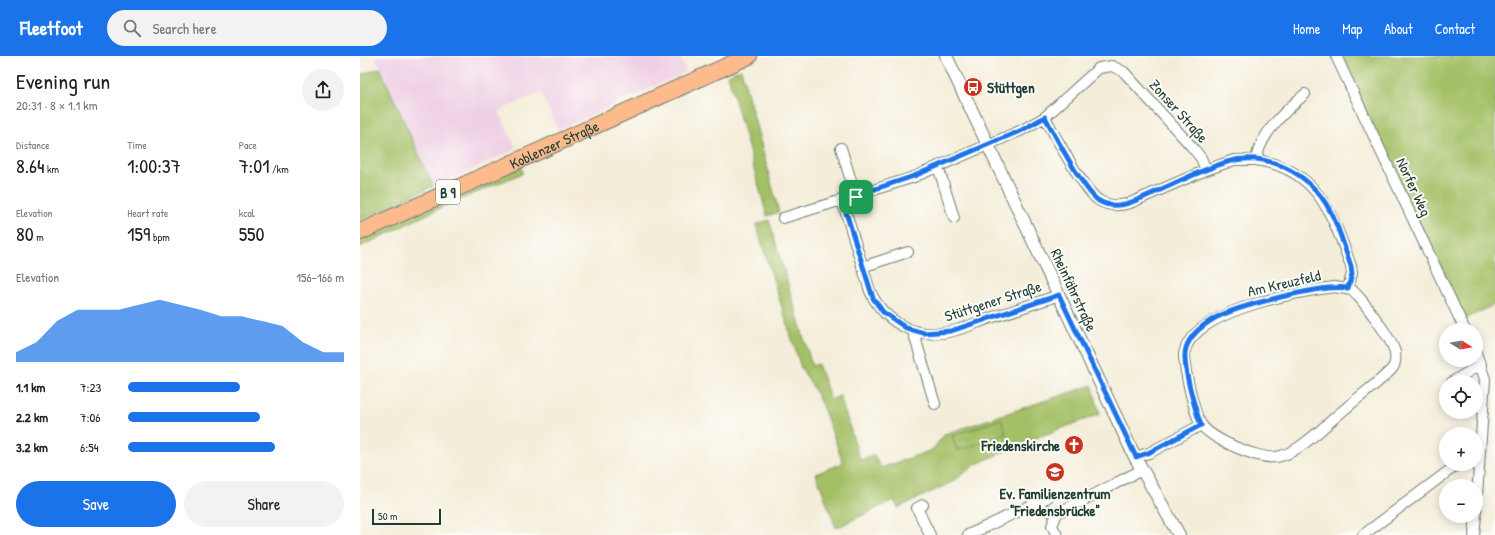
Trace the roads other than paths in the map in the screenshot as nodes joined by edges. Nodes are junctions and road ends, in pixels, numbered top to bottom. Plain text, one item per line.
1 (749, 56) edge
2 (946, 56) edge
3 (1336, 56) edge
4 (1305, 94) dead end
5 (1045, 117) junction
6 (987, 144) junction
7 (841, 148) dead end
8 (1256, 160) junction
9 (938, 166) junction
10 (1206, 170) junction
11 (856, 197) junction
12 (842, 200) junction
13 (783, 218) dead end
14 (954, 218) dead end
15 (360, 232) edge
16 (908, 252) dead end
17 (862, 267) junction
18 (1348, 288) junction
19 (1059, 295) junction
20 (1462, 323) edge
21 (913, 331) junction
22 (1476, 367) edge
23 (1482, 367) edge
24 (1463, 375) edge
25 (935, 404) dead end
26 (1201, 425) junction
27 (1480, 427) edge
28 (1136, 457) junction
29 (1142, 470) junction
30 (1449, 471) edge
31 (1048, 497) dead end
32 (1036, 503) junction
33 (923, 505) dead end
34 (1057, 513) junction
35 (1475, 523) edge
36 (930, 535) edge
37 (968, 535) edge
38 (1057, 535) edge
39 (1179, 535) edge
40 (1362, 535) edge
41 (1474, 535) edge

1 - 15 main road, Koblenzer Straße / B 9
2 - 6 street, Rheinfährstraße
3 - 20 street, Norfer Weg
4 - 8 street
5 - 6 street, Zonser Straße
5 - 10 street
5 - 10 street, Zonser Straße
6 - 9 street
6 - 19 street, Rheinfährstraße
7 - 11 street
8 - 10 street
8 - 18 street
9 - 11 street
9 - 14 street
11 - 12 street
12 - 13 street
12 - 17 street, Stüttgener Straße
16 - 17 street
17 - 21 street, Stüttgener Straße
18 - 26 street, Am Kreuzfeld
18 - 26 street, Am Kreuzfeld
19 - 21 street, Stüttgener Straße
19 - 28 street, Rheinfährstraße
21 - 25 street
22 - 24 street
23 - 27 street
26 - 28 street
28 - 29 street, Rheinfährstraße
29 - 34 street
29 - 39 street, Rheinfährstraße
30 - 40 street
31 - 32 street
32 - 34 street
32 - 37 street
33 - 36 street
34 - 38 street
35 - 41 street

